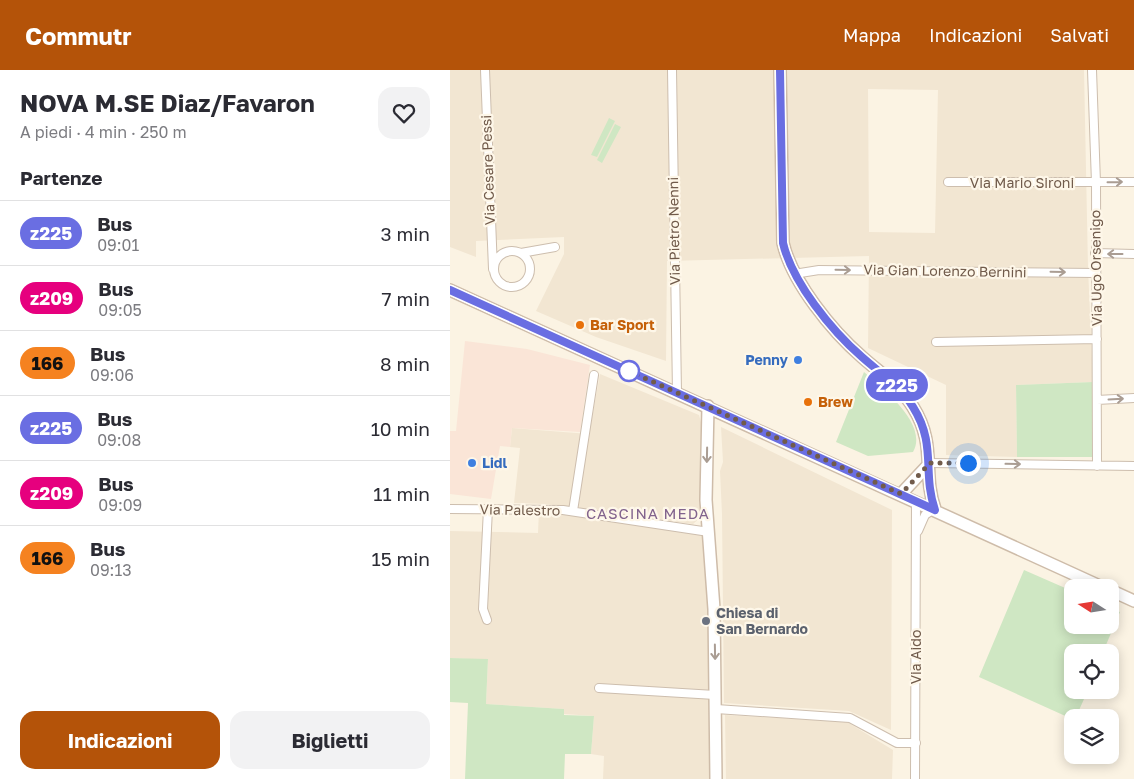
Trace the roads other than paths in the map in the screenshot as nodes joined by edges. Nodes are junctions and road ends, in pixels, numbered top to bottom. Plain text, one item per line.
1 (485, 70) edge
2 (672, 70) edge
3 (780, 70) edge
4 (1092, 70) edge
5 (948, 182) dead end
6 (1134, 182) edge
7 (1096, 183) junction
8 (555, 247) dead end
9 (521, 253) junction
10 (1095, 253) junction
11 (1134, 254) edge
12 (493, 269) junction
13 (1096, 273) junction
14 (794, 274) junction
15 (450, 290) edge
16 (1097, 339) junction
17 (936, 342) dead end
18 (594, 375) dead end
19 (677, 393) junction
20 (1134, 398) edge
21 (1097, 400) junction
22 (708, 406) junction
23 (930, 463) junction
24 (1097, 466) junction
25 (1134, 466) edge
26 (901, 494) junction
27 (916, 501) junction
28 (450, 509) edge
29 (488, 510) junction
30 (935, 510) junction
31 (573, 511) junction
32 (709, 532) junction
33 (917, 536) junction
34 (1084, 579) edge
35 (1119, 594) edge
36 (1134, 601) edge
37 (487, 620) dead end
38 (599, 688) dead end
39 (715, 695) junction
40 (716, 709) junction
41 (916, 743) junction
42 (716, 779) edge
43 (915, 779) edge

1 - 12 street, Via Cesare Pessi
2 - 19 street, Via Pietro Nenni
3 - 14 street
4 - 7 street, Via Ugo Orsenigo
5 - 7 street, Via Mario Sironi
7 -> 6 street, Via Mario Sironi
7 - 10 street, Via Ugo Orsenigo
8 - 9 street
9 - 12 street
9 - 12 street
11 -> 10 street
10 - 13 street, Via Ugo Orsenigo
14 -> 13 street, Via Gian Lorenzo Bernini
13 - 16 street, Via Ugo Orsenigo
14 - 23 street
15 - 19 street
16 - 17 street
16 - 21 street, Via Ugo Orsenigo
18 - 31 street
19 - 22 street
21 -> 20 street
21 - 24 street, Via Ugo Orsenigo
22 - 26 street
22 -> 32 street
23 -> 24 street
23 - 26 street
23 - 30 street
24 - 25 street
26 - 27 street
27 - 30 street
27 - 33 street, Via Aido
28 - 29 street, Via Palestro
29 - 31 street, Via Palestro
29 - 37 street
30 - 33 street, Via Aido
30 - 34 street
31 - 32 street, Via Palestro
32 -> 39 street
33 - 41 street, Via Aido
35 - 36 street
38 - 39 street
39 - 40 street
40 - 41 street
40 - 42 street
41 - 43 street, Via Aido

